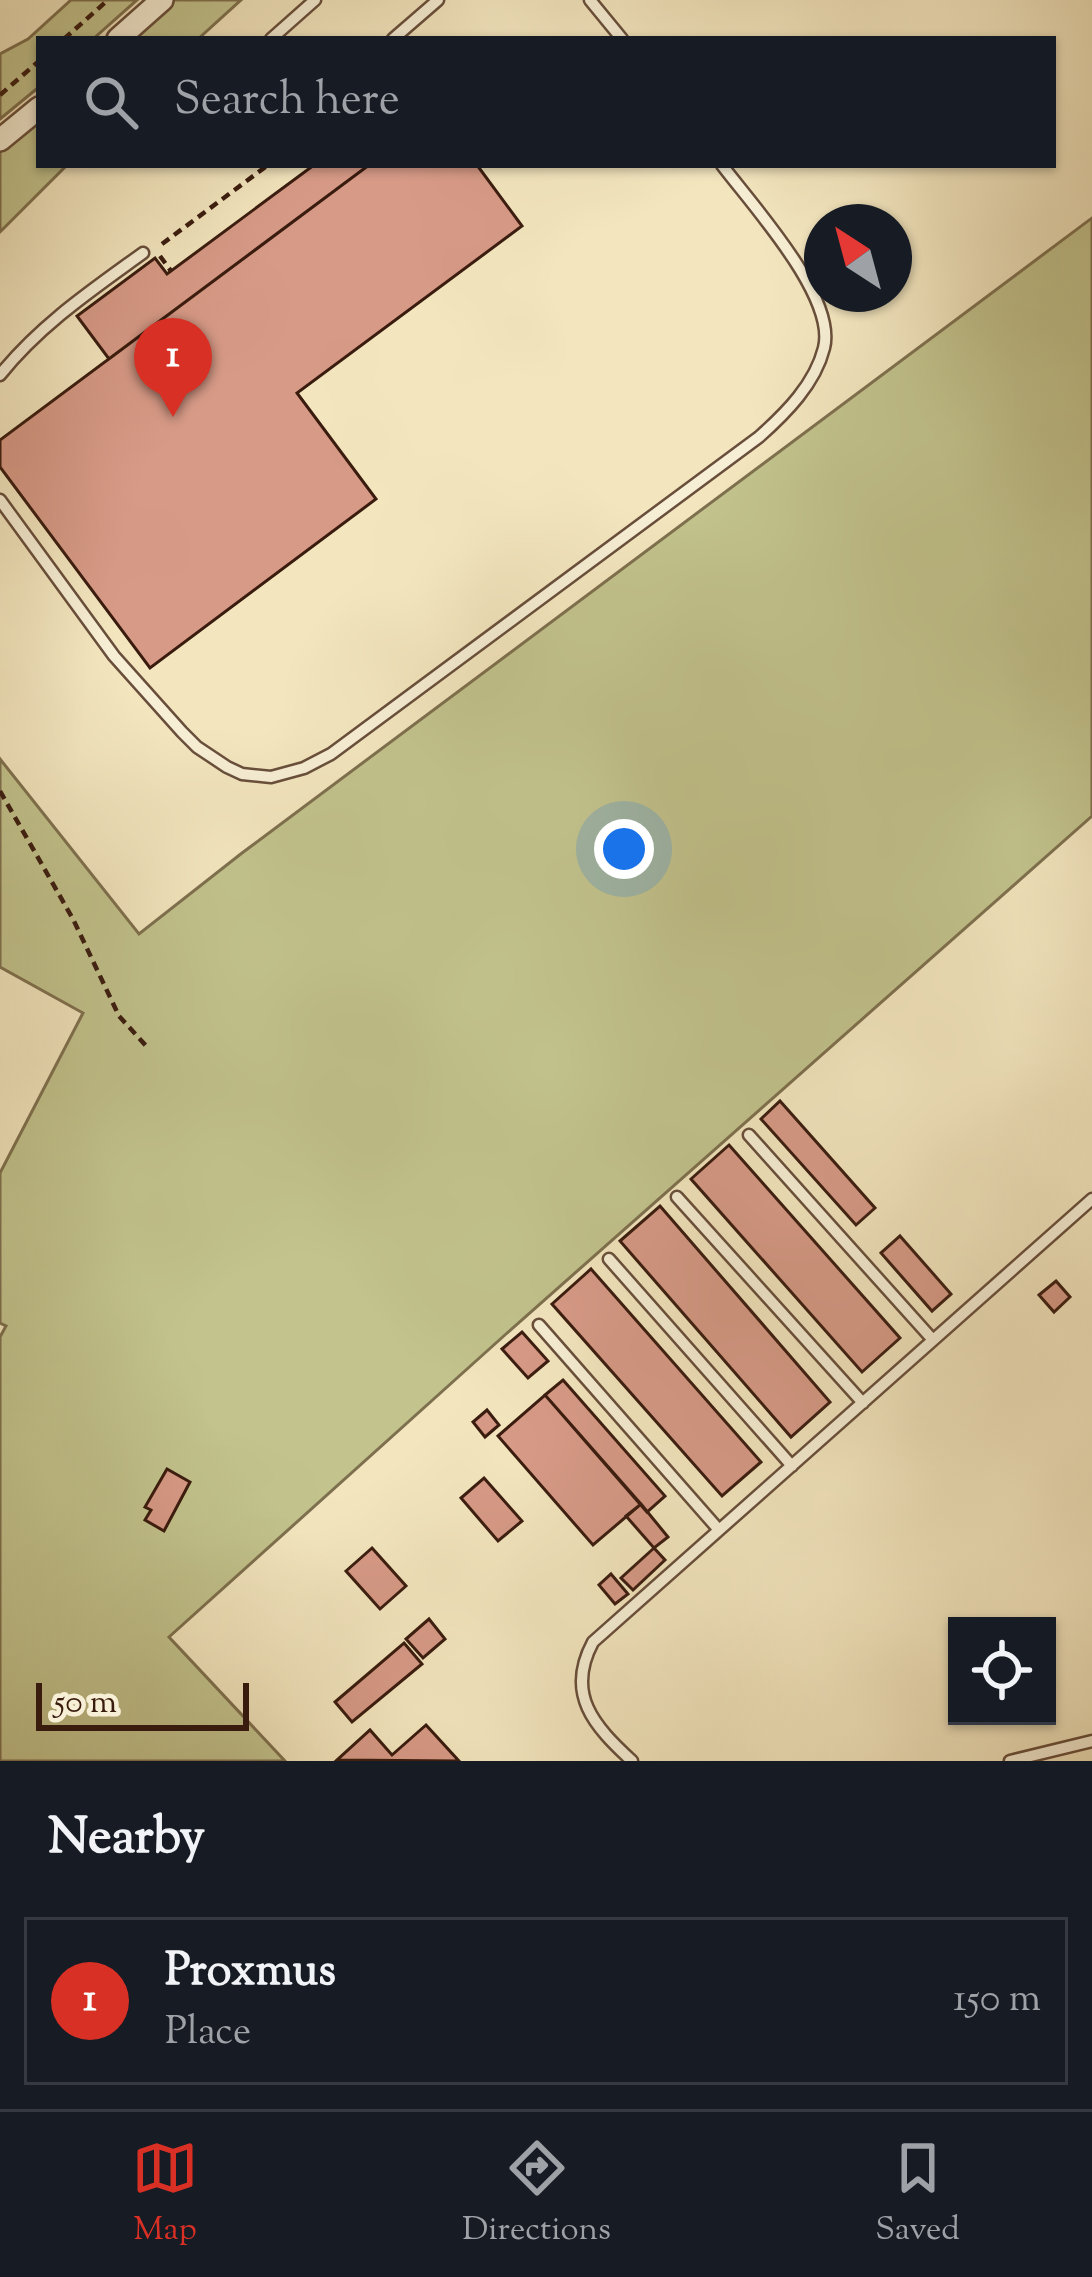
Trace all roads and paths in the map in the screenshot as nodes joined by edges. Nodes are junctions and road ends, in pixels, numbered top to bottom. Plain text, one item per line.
1 (108, 0) edge
2 (162, 0) edge
3 (315, 0) edge
4 (438, 0) edge
5 (590, 0) edge
6 (67, 36) edge
7 (121, 36) edge
8 (274, 36) edge
9 (396, 36) edge
10 (620, 36) edge
11 (36, 64) edge
12 (0, 95) edge
13 (36, 110) edge
14 (0, 140) edge
15 (264, 168) edge
16 (724, 168) edge
17 (142, 253) dead end
18 (171, 272) dead end
19 (0, 375) edge
20 (0, 500) edge
21 (2, 794) edge
22 (148, 1048) dead end
23 (749, 1135) dead end
24 (677, 1197) dead end
25 (1092, 1199) edge
26 (609, 1258) dead end
27 (538, 1325) dead end
28 (933, 1340) junction
29 (863, 1403) junction
30 (792, 1466) junction
31 (719, 1530) junction
32 (1092, 1742) edge
33 (632, 1761) edge
34 (1010, 1761) edge

1 - 6 path
2 - 7 street
3 - 8 lane
4 - 9 lane
5 - 10 lane
11 - 12 path
13 - 14 street
15 - 18 path
16 - 20 lane
17 - 19 lane
21 - 22 path
23 - 28 lane
24 - 29 lane
25 - 28 lane
26 - 30 lane
27 - 31 lane
28 - 29 lane
29 - 30 lane
30 - 31 lane
31 - 33 lane
32 - 34 lane

